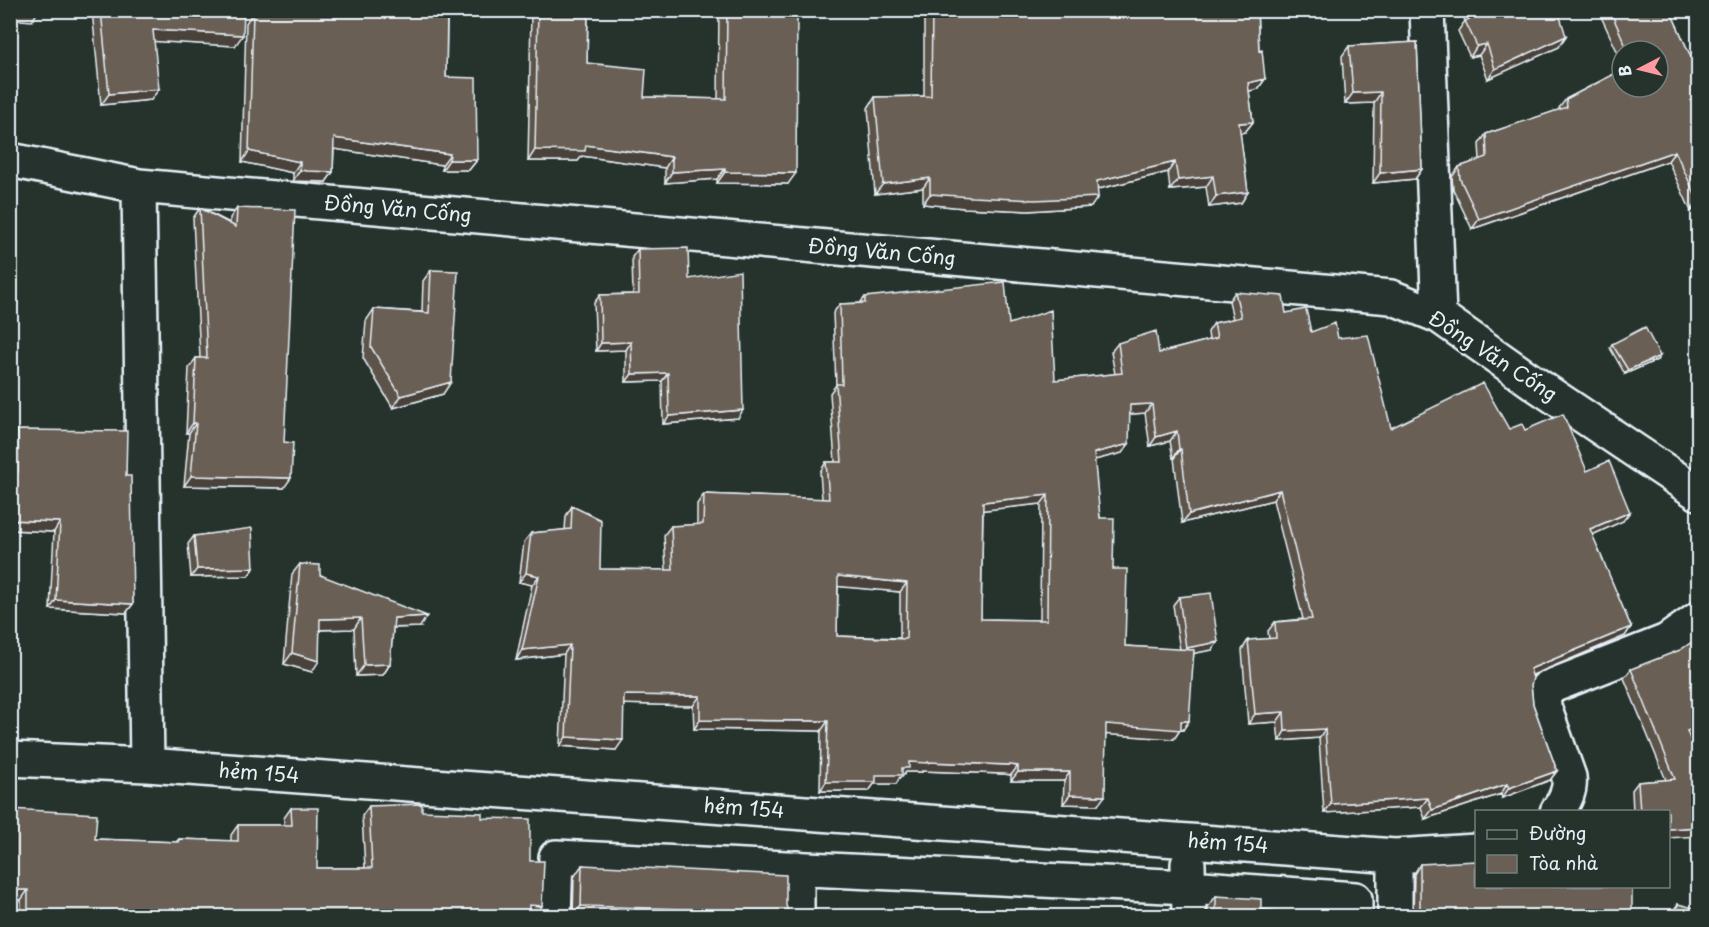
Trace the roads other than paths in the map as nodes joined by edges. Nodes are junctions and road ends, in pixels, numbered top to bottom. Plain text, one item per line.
1 (1427, 10) edge
2 (10, 160) edge
3 (139, 186) junction
4 (1439, 316) junction
5 (1698, 493) edge
6 (1698, 618) edge
7 (10, 759) edge
8 (147, 765) junction
9 (1558, 810) edge
10 (1188, 840) junction
11 (1475, 851) edge
12 (1395, 856) junction
13 (797, 868) junction
14 (1189, 902) edge
15 (554, 916) edge
16 (797, 916) edge
17 (1355, 916) edge
18 (1395, 916) edge

1 - 4 street
2 - 3 street, Đồng Văn Cống
3 - 4 street, Đồng Văn Cống
3 - 8 street
4 - 5 street, Đồng Văn Cống
6 - 9 street
7 - 8 street, hẻm 154
8 - 10 street, hẻm 154
10 - 12 street, hẻm 154
10 - 14 street
11 - 12 street, hẻm 154
12 - 18 street
13 - 14 street
13 - 15 street
13 - 16 street
14 - 17 street

